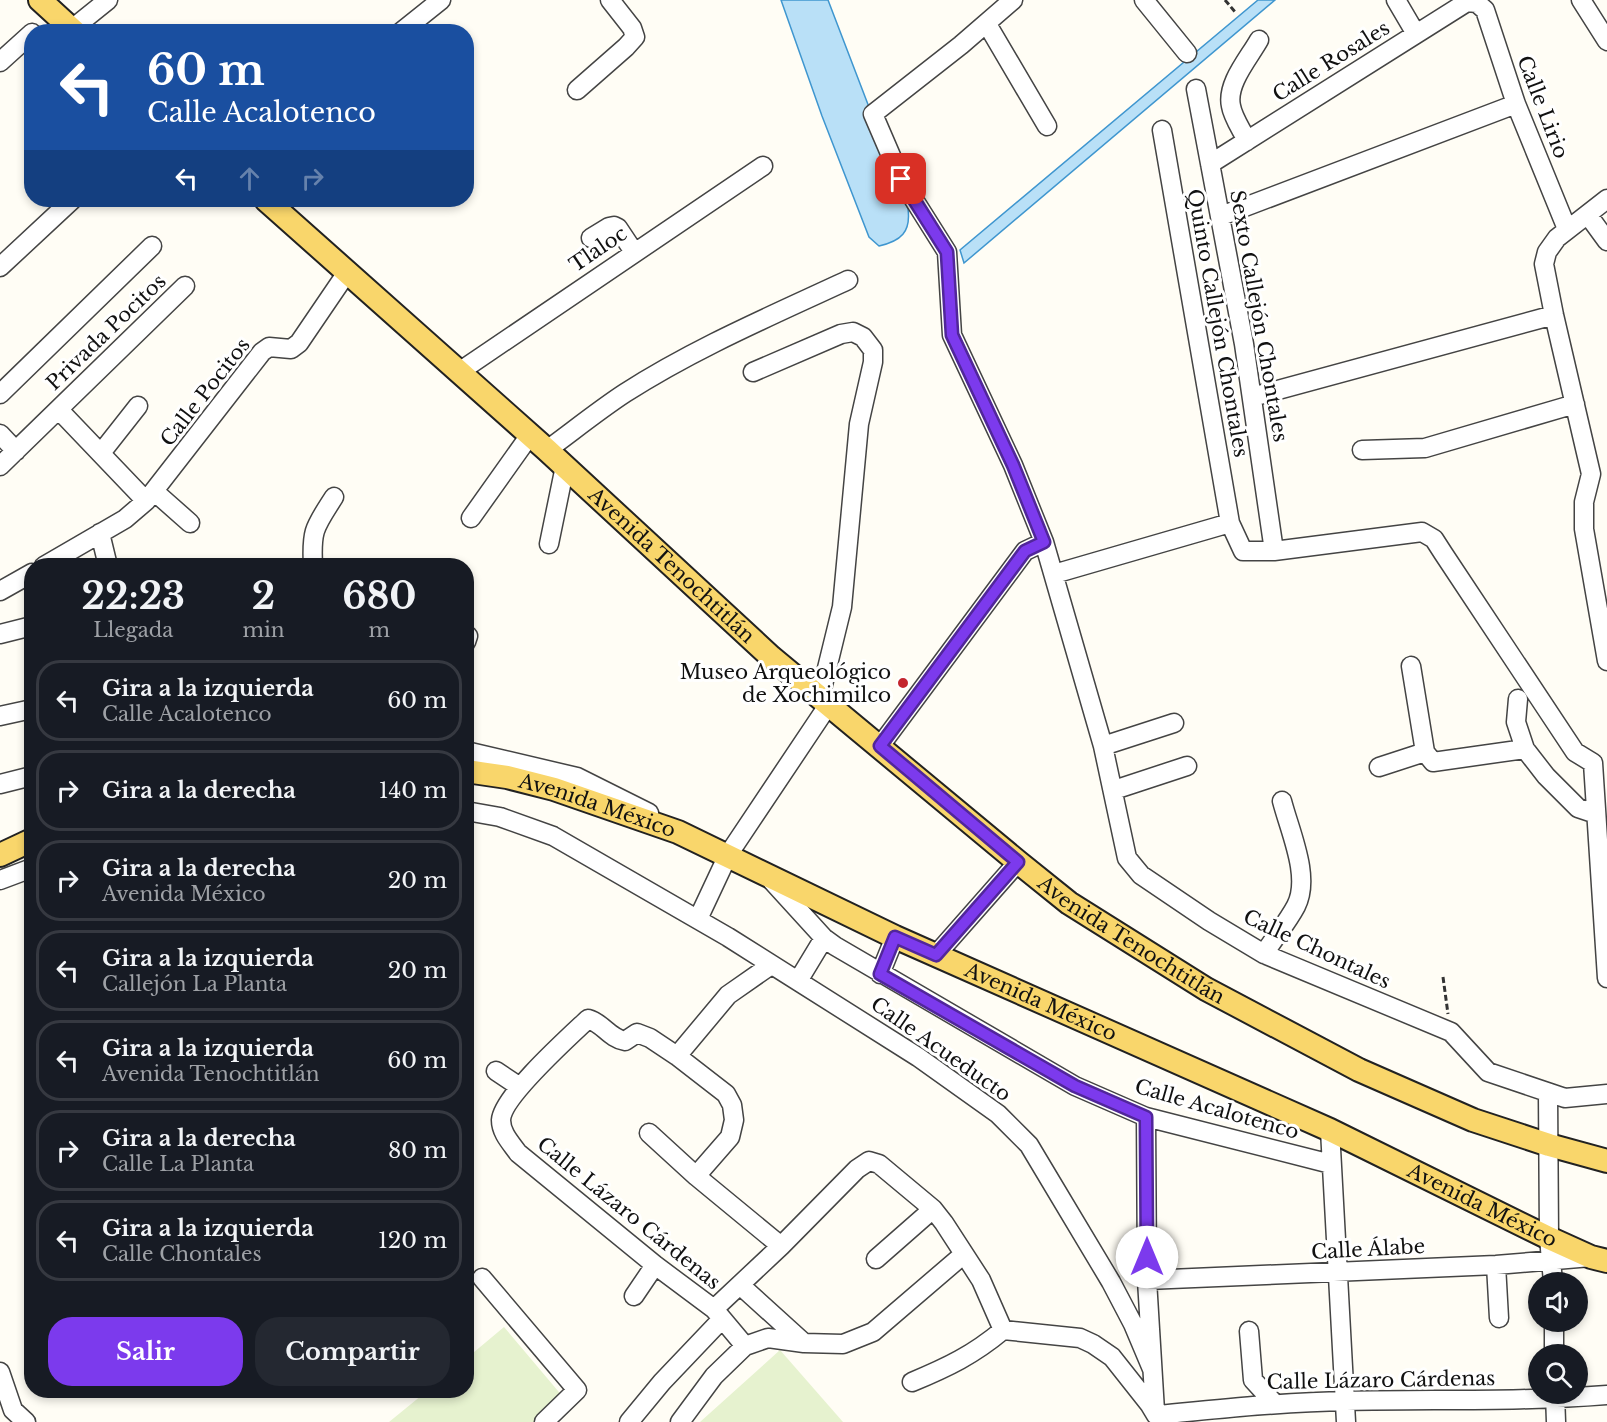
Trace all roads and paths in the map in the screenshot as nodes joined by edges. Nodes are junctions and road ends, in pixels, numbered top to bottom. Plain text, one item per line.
1 (108, 0) edge
2 (441, 0) edge
3 (610, 0) edge
4 (1013, 0) edge
5 (1144, 0) edge
6 (1225, 0) edge
7 (1396, 0) edge
8 (1581, 0) edge
9 (1477, 3) joint
10 (47, 6) edge
11 (1236, 13) dead end
12 (37, 24) edge
13 (66, 24) edge
14 (80, 24) edge
15 (411, 24) edge
16 (987, 24) junction
17 (1416, 34) junction
18 (24, 40) edge
19 (1259, 40) dead end
20 (1607, 41) edge
21 (1187, 53) dead end
22 (0, 62) edge
23 (1196, 89) dead end
24 (577, 90) dead end
25 (1516, 104) junction
26 (1047, 126) dead end
27 (1162, 130) dead end
28 (1248, 141) junction
29 (1210, 164) junction
30 (763, 166) dead end
31 (1607, 199) edge
32 (64, 207) edge
33 (274, 207) edge
34 (1588, 215) junction
35 (1221, 216) junction
36 (1567, 229) junction
37 (591, 238) dead end
38 (1607, 241) edge
39 (152, 246) dead end
40 (634, 252) junction
41 (0, 267) edge
42 (348, 271) junction
43 (848, 280) dead end
44 (185, 286) dead end
45 (1554, 315) junction
46 (459, 372) junction
47 (753, 372) dead end
48 (0, 394) edge
49 (1252, 397) junction
50 (1575, 404) junction
51 (138, 406) dead end
52 (59, 410) junction
53 (0, 434) edge
54 (530, 435) junction
55 (547, 450) junction
56 (1362, 450) dead end
57 (16, 451) junction
58 (101, 453) junction
59 (0, 466) edge
60 (565, 466) junction
61 (151, 496) junction
62 (334, 497) dead end
63 (471, 518) dead end
64 (190, 523) dead end
65 (1230, 523) junction
66 (100, 533) junction
67 (1044, 542) junction
68 (549, 544) dead end
69 (1274, 551) junction
70 (58, 558) edge
71 (106, 558) edge
72 (313, 558) edge
73 (1054, 574) junction
74 (24, 578) edge
75 (0, 591) edge
76 (24, 628) edge
77 (0, 634) edge
78 (1607, 661) edge
79 (1411, 666) dead end
80 (1518, 699) dead end
81 (824, 700) junction
82 (24, 711) edge
83 (0, 716) edge
84 (1174, 723) dead end
85 (880, 746) junction
86 (1103, 746) junction
87 (1525, 749) junction
88 (1425, 752) junction
89 (474, 753) edge
90 (1600, 762) edge
91 (1186, 766) dead end
92 (1379, 767) dead end
93 (474, 772) edge
94 (24, 778) edge
95 (0, 784) edge
96 (1114, 790) junction
97 (1282, 801) dead end
98 (474, 812) edge
99 (1596, 814) junction
100 (678, 832) junction
101 (24, 844) edge
102 (0, 855) edge
103 (728, 855) junction
104 (1018, 862) junction
105 (24, 871) edge
106 (767, 875) junction
107 (0, 880) edge
108 (698, 919) junction
109 (895, 937) junction
110 (824, 938) junction
111 (1264, 954) junction
112 (936, 955) junction
113 (771, 964) junction
114 (880, 974) junction
115 (1443, 977) dead end
116 (1607, 978) edge
117 (798, 981) junction
118 (1451, 1032) junction
119 (677, 1056) junction
120 (496, 1071) dead end
121 (516, 1091) junction
122 (1548, 1093) junction
123 (1607, 1094) edge
124 (1146, 1117) junction
125 (1330, 1130) junction
126 (649, 1133) dead end
127 (1549, 1145) junction
128 (1607, 1161) edge
129 (1331, 1164) junction
130 (696, 1176) junction
131 (933, 1209) junction
132 (1549, 1238) junction
133 (781, 1246) junction
134 (964, 1254) junction
135 (876, 1259) dead end
136 (1599, 1259) edge
137 (1552, 1262) junction
138 (655, 1264) junction
139 (1496, 1265) junction
140 (1552, 1272) edge
141 (1339, 1273) junction
142 (482, 1278) dead end
143 (1147, 1280) junction
144 (740, 1286) junction
145 (634, 1296) dead end
146 (718, 1314) junction
147 (1499, 1318) dead end
148 (1003, 1330) junction
149 (1249, 1331) dead end
150 (804, 1343) junction
151 (745, 1346) junction
152 (1152, 1369) junction
153 (0, 1372) edge
154 (912, 1382) dead end
155 (1588, 1395) edge
156 (1607, 1395) edge
157 (1528, 1397) edge
158 (1346, 1401) junction
159 (1275, 1404) junction
160 (1555, 1404) edge
161 (1156, 1418) edge
162 (26, 1422) edge
163 (544, 1422) edge
164 (629, 1422) edge
165 (680, 1422) edge
166 (1346, 1422) edge
167 (1556, 1422) edge

1 - 14 street
2 - 15 street
3 - 24 street
4 - 16 street
5 - 21 street
6 - 11 path
7 - 17 street
8 - 20 street
9 - 17 street, Calle Rosales
9 - 25 street, Calle Lirio
10 - 12 street
10 - 13 main road
16 - 26 street
16 - 67 street, Calle Chontales
17 - 28 street, Calle Rosales
18 - 22 street
19 - 28 street
23 - 29 street, Sexto Callejón Chontales
25 - 35 street
25 - 36 street, Calle Lirio
27 - 65 street, Quinto Callejón Chontales
28 - 29 street, Calle Rosales
29 - 35 street, Sexto Callejón Chontales
30 - 40 street, Tlaloc
31 - 34 street
32 - 41 street
33 - 42 main road, Avenida Tenochtitlán
34 - 36 street
34 - 38 street
35 - 49 street, Sexto Callejón Chontales
36 - 45 street
37 - 40 street
39 - 48 street
40 - 46 street, Tlaloc
42 - 46 main road, Avenida Tenochtitlán
42 - 61 street, Calle Pocitos
43 - 55 street
44 - 52 street, Privada Pocitos
45 - 49 street
45 - 50 street
46 - 54 main road, Avenida Tenochtitlán
47 - 81 street
49 - 69 street, Sexto Callejón Chontales
50 - 56 street
50 - 78 street
51 - 58 street
52 - 57 street, Privada Pocitos
52 - 58 street
53 - 57 street
54 - 55 main road, Avenida Tenochtitlán
54 - 63 street
55 - 60 main road, Avenida Tenochtitlán
57 - 59 street, Privada Pocitos
58 - 61 street
60 - 68 street
60 - 81 main road, Avenida Tenochtitlán
61 - 64 street
61 - 66 street, Calle Pocitos
62 - 72 street
65 - 69 street, Quinto Callejón Chontales
65 - 73 street
66 - 70 street, Calle Pocitos
66 - 71 street
67 - 73 street, Calle Chontales
67 - 85 street
69 - 90 street
73 - 86 street, Calle Chontales
74 - 75 street
76 - 77 street
79 - 88 street
80 - 87 street
81 - 85 main road, Avenida Tenochtitlán
81 - 103 street
82 - 83 street
84 - 86 street
85 - 104 main road, Avenida Tenochtitlán
86 - 96 street, Calle Chontales
87 - 88 street
87 - 99 street
88 - 92 street
89 - 100 street
90 - 99 street
91 - 96 street
93 - 100 main road, Avenida México
94 - 95 street
96 - 111 street, Calle Chontales
97 - 111 street
98 - 108 street, Calle Acueducto
99 - 116 street
100 - 103 main road, Avenida México
101 - 102 main road
103 - 106 main road, Avenida México
103 - 108 street
104 - 112 street
104 - 127 main road, Avenida Tenochtitlán
105 - 107 street
106 - 109 main road, Avenida México
106 - 110 street, Calle Acalotenco
108 - 113 street, Calle Acueducto
109 - 112 main road, Avenida México
109 - 114 street
110 - 114 street, Calle Acalotenco
110 - 117 street
111 - 118 street, Calle Chontales
112 - 125 main road, Avenida México
113 - 117 street, Calle Acueducto
113 - 119 street
114 - 124 street, Calle Acalotenco
115 - 118 path
117 - 152 street, Calle Acueducto
118 - 122 street, Calle Chontales
119 - 121 street
119 - 130 street
120 - 121 street
121 - 138 street, Calle Lázaro Cárdenas
122 - 123 street, Calle Chontales
122 - 127 street
124 - 129 street, Calle Acalotenco
124 - 143 street
125 - 129 street
125 - 132 main road, Avenida México
126 - 130 street
127 - 128 main road, Avenida Tenochtitlán
127 - 132 street
129 - 141 street
130 - 133 street
131 - 133 street, Calle Lázaro Cárdenas
131 - 134 street, Calle Lázaro Cárdenas
131 - 135 street
132 - 136 main road, Avenida México
132 - 137 street
133 - 144 street, Calle Lázaro Cárdenas
134 - 148 street, Calle Lázaro Cárdenas
134 - 150 street
136 - 137 street, Calle Álabe
137 - 139 street, Calle Álabe
137 - 140 street
138 - 145 street
138 - 146 street, Calle Lázaro Cárdenas
139 - 141 street, Calle Álabe
139 - 147 street
141 - 143 street, Calle Álabe
141 - 158 street
142 - 163 street
143 - 152 street
144 - 146 street, Calle Lázaro Cárdenas
144 - 150 street
146 - 151 street
146 - 164 street
148 - 154 street
148 - 161 street
149 - 159 street
150 - 151 street
151 - 165 street
152 - 161 street
153 - 162 street
155 - 156 street, Calle Lázaro Cárdenas
157 - 158 street, Calle Lázaro Cárdenas
158 - 159 street, Calle Lázaro Cárdenas
158 - 166 street
159 - 161 street, Calle Lázaro Cárdenas
160 - 167 street

